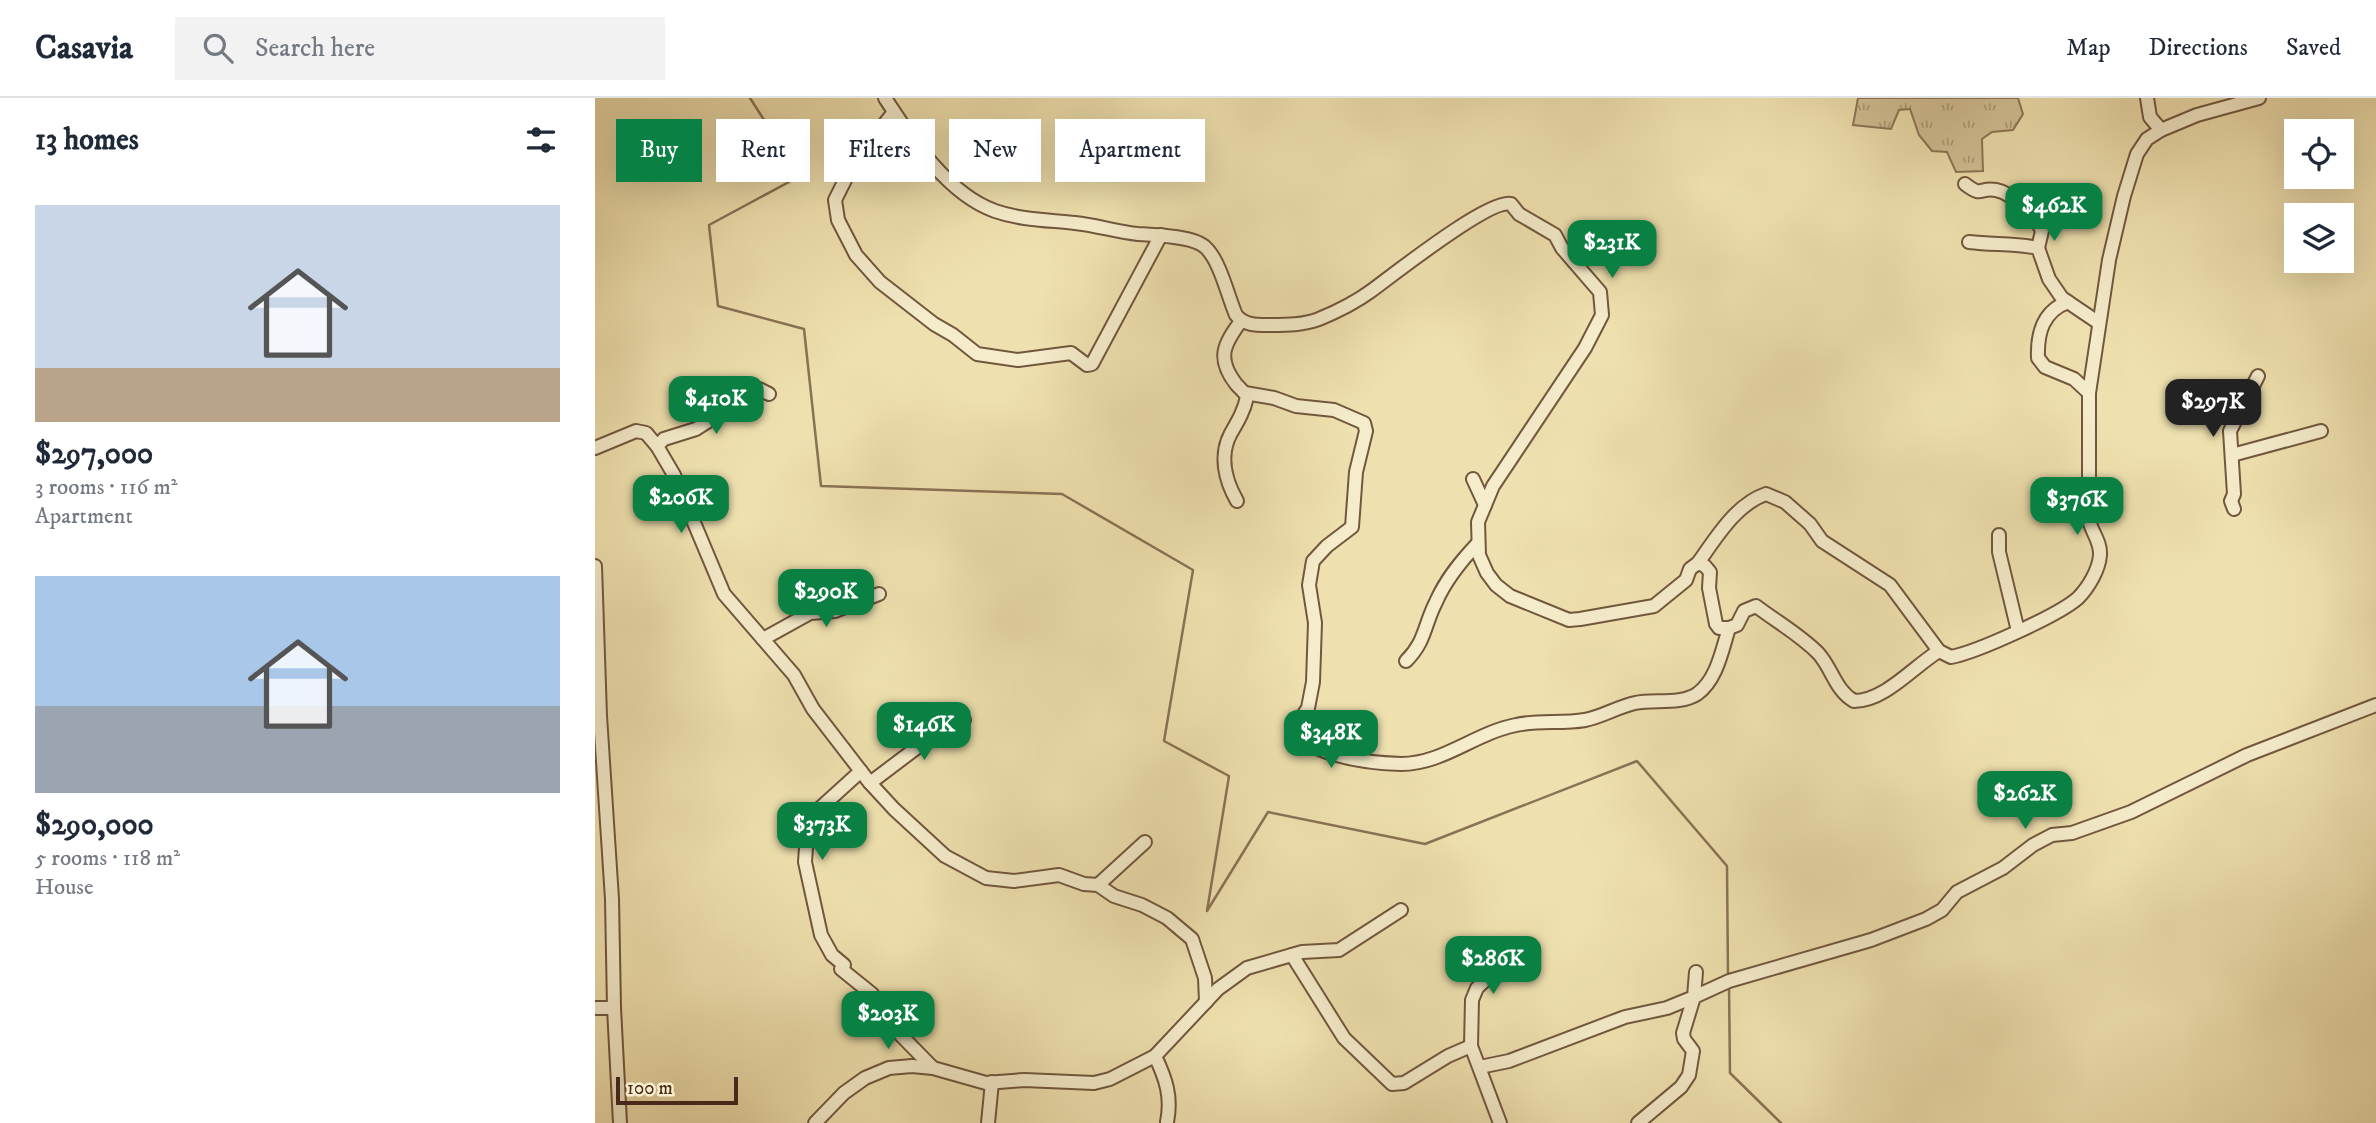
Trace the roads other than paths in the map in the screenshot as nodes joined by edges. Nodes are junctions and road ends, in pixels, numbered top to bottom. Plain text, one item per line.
1 (885, 98) edge
2 (2147, 98) edge
3 (2221, 98) edge
4 (2259, 98) edge
5 (2213, 111) junction
6 (894, 112) junction
7 (2161, 130) junction
8 (1965, 184) dead end
9 (1161, 235) junction
10 (1969, 242) dead end
11 (2038, 248) junction
12 (2068, 302) junction
13 (1241, 321) junction
14 (2099, 323) junction
15 (2258, 376) dead end
16 (1245, 393) junction
17 (2089, 393) junction
18 (769, 394) dead end
19 (2321, 431) dead end
20 (657, 446) junction
21 (595, 448) edge
22 (2232, 455) junction
23 (1473, 479) dead end
24 (1237, 501) dead end
25 (1485, 505) junction
26 (2234, 509) dead end
27 (1999, 535) dead end
28 (1478, 543) junction
29 (1698, 563) junction
30 (595, 566) edge
31 (879, 594) dead end
32 (1730, 628) junction
33 (2018, 631) junction
34 (763, 639) junction
35 (1939, 651) junction
36 (1406, 661) dead end
37 (2376, 705) edge
38 (964, 720) dead end
39 (861, 771) junction
40 (870, 783) junction
41 (1145, 842) dead end
42 (1098, 885) junction
43 (1401, 910) dead end
44 (1528, 952) dead end
45 (1293, 955) junction
46 (1696, 972) dead end
47 (1694, 997) junction
48 (1206, 1002) junction
49 (614, 1007) junction
50 (595, 1008) edge
51 (1471, 1046) junction
52 (1155, 1056) junction
53 (1480, 1067) junction
54 (933, 1068) junction
55 (992, 1082) junction
56 (1498, 1118) edge
57 (1167, 1122) edge
58 (620, 1123) edge
59 (815, 1123) edge
60 (988, 1123) edge
61 (1485, 1123) edge
62 (1638, 1123) edge

1 - 6 street
2 - 7 street
3 - 5 street
4 - 5 street
5 - 7 street
6 - 9 street
6 - 9 street
7 - 14 street
8 - 11 street
9 - 13 street
10 - 11 street
11 - 12 street
12 - 14 street
12 - 17 street
13 - 16 street
13 - 25 street
14 - 17 street
15 - 22 street
16 - 24 street
16 - 32 street
17 - 33 street
18 - 20 street
19 - 22 street
20 - 21 street
20 - 34 street
22 - 26 street
23 - 25 street
25 - 28 street
27 - 33 street
28 - 29 street
28 - 36 street
29 - 32 street
29 - 35 street
30 - 49 street
31 - 34 street
32 - 35 street
33 - 35 street
34 - 39 street
37 - 47 street
38 - 40 street
39 - 40 street
39 - 54 street
40 - 42 street
41 - 42 street
42 - 48 street
43 - 45 street
44 - 51 street
45 - 48 street
45 - 51 street
46 - 47 street
47 - 53 street
47 - 62 street
48 - 52 street
49 - 50 street
49 - 58 street
51 - 53 street
52 - 55 street
52 - 57 street
53 - 56 street
54 - 55 street
54 - 59 street
55 - 60 street
56 - 61 street

